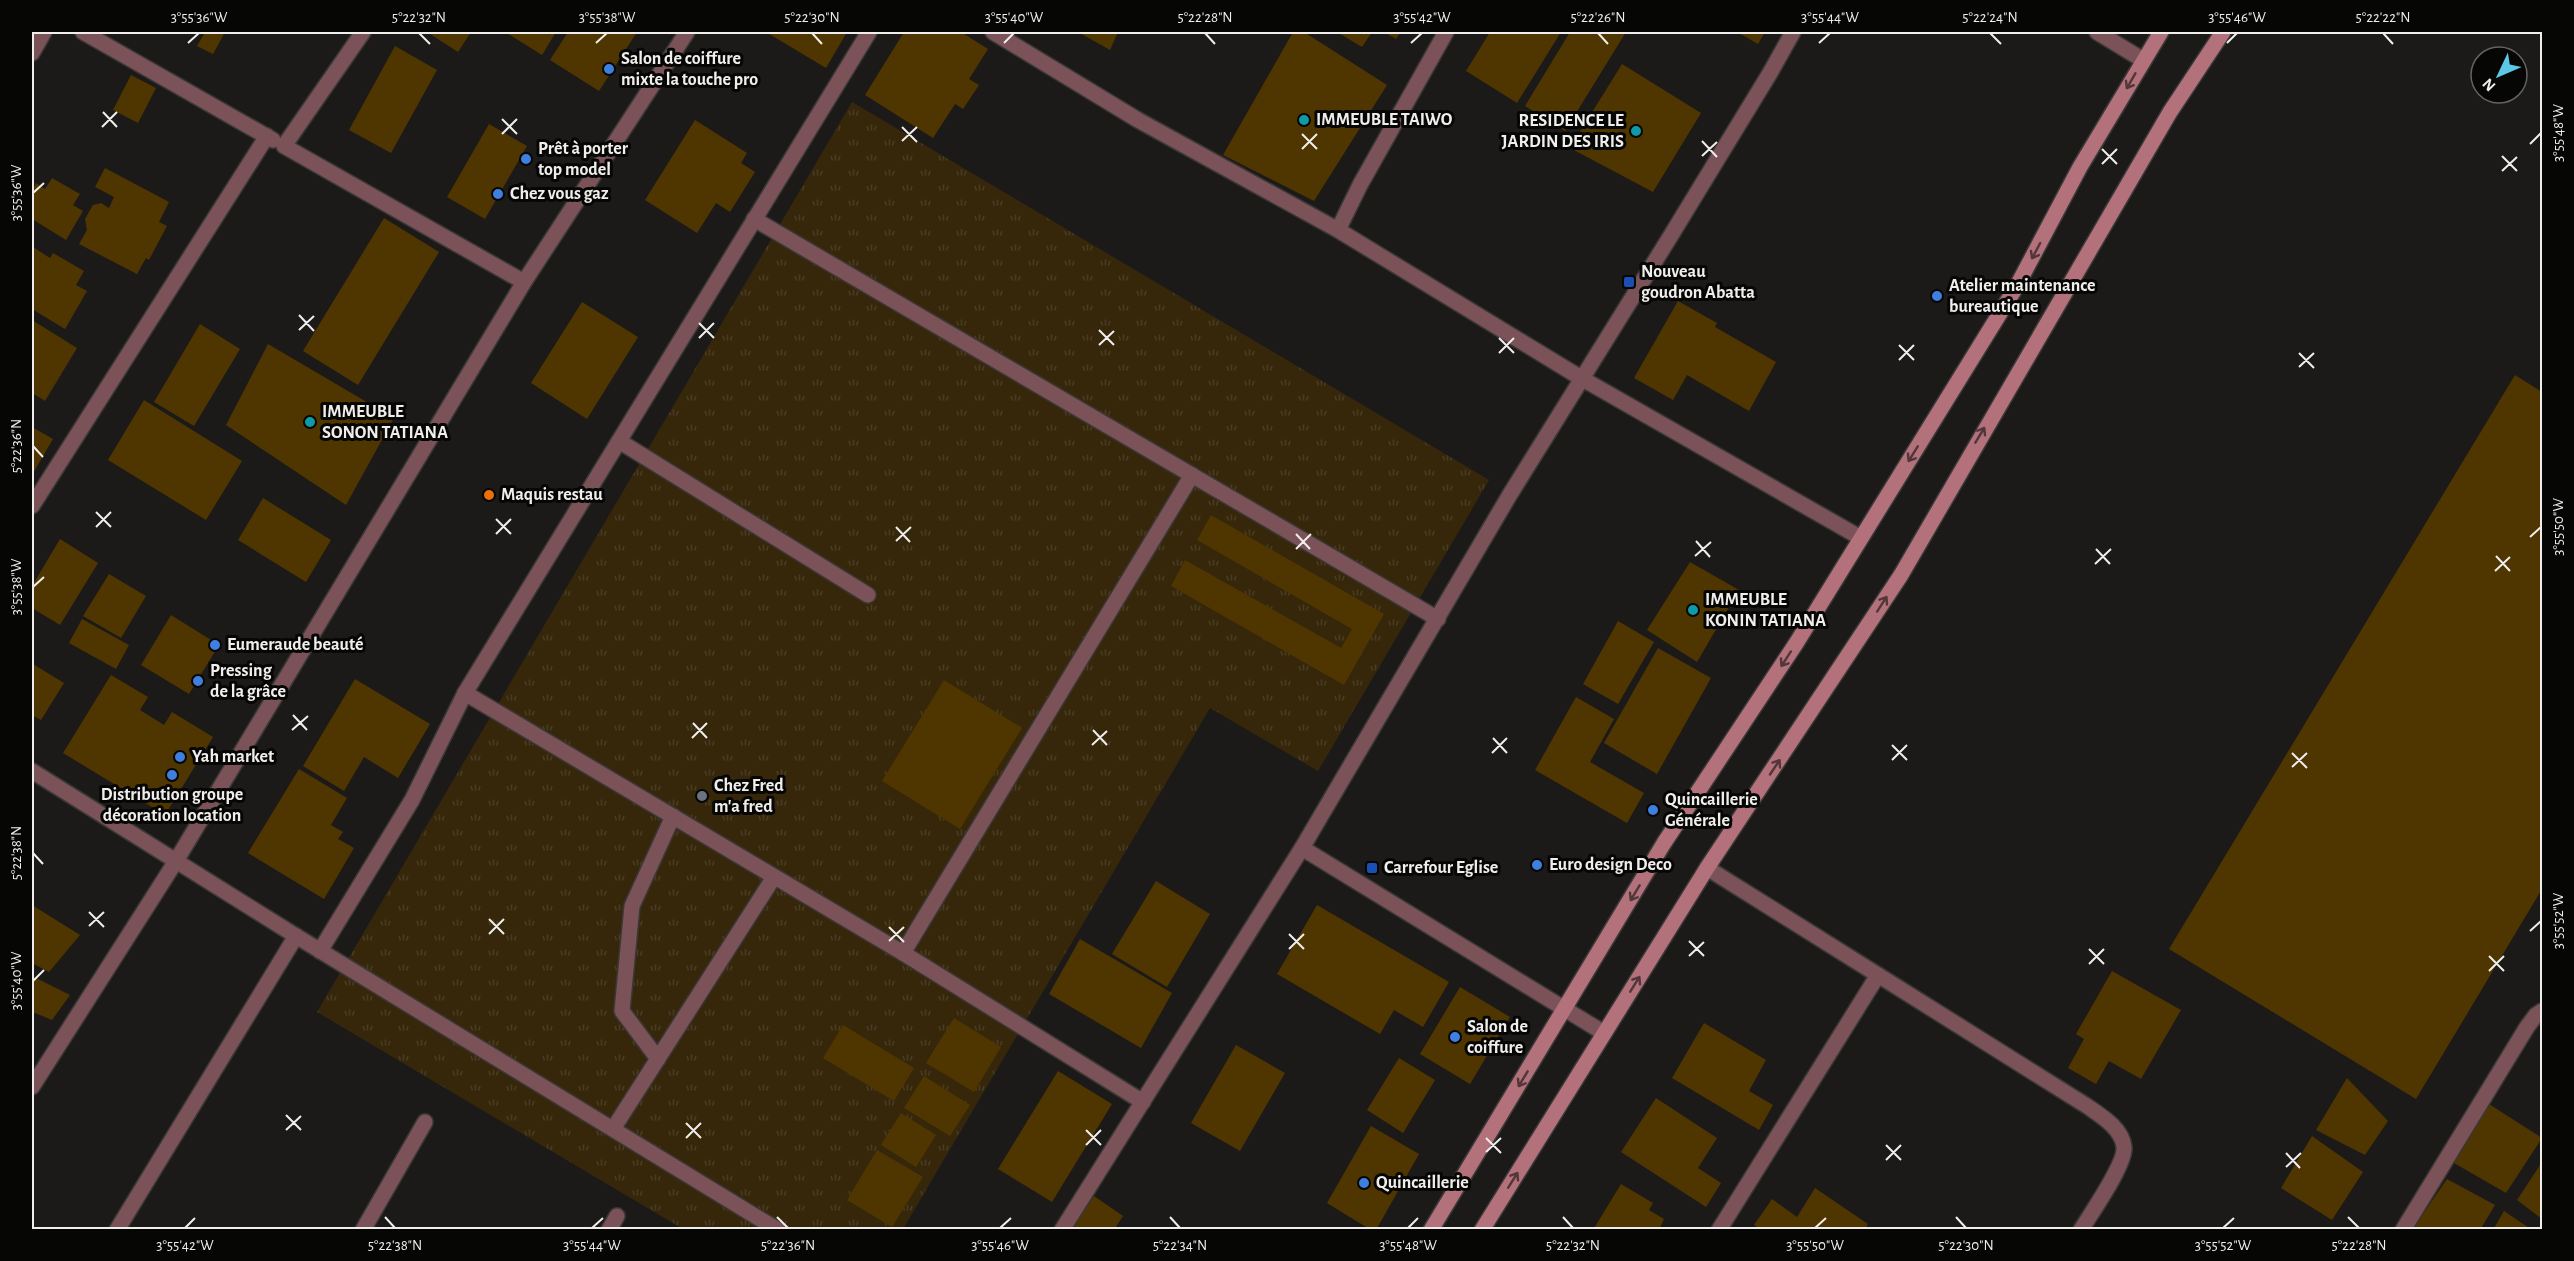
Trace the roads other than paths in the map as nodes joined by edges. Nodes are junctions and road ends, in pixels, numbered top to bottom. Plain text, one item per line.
1 (44, 32) edge
2 (82, 32) edge
3 (363, 32) edge
4 (687, 32) edge
5 (868, 32) edge
6 (993, 32) edge
7 (1446, 32) edge
8 (1793, 32) edge
9 (2097, 32) edge
10 (2161, 32) edge
11 (2223, 32) edge
12 (32, 53) edge
13 (2143, 60) junction
14 (267, 136) junction
15 (284, 146) junction
16 (754, 219) junction
17 (1338, 230) junction
18 (524, 282) junction
19 (1581, 378) junction
20 (618, 441) junction
21 (1192, 475) junction
22 (32, 506) edge
23 (1861, 538) junction
24 (868, 595) dead end
25 (1438, 619) junction
26 (465, 693) junction
27 (32, 771) edge
28 (673, 816) junction
29 (1302, 848) junction
30 (176, 861) junction
31 (1707, 868) junction
32 (774, 877) junction
33 (296, 936) junction
34 (320, 951) junction
35 (903, 953) junction
36 (1878, 975) junction
37 (1566, 1009) junction
38 (2542, 1011) edge
39 (1604, 1033) junction
40 (658, 1059) junction
41 (32, 1087) edge
42 (1143, 1102) junction
43 (425, 1122) dead end
44 (613, 1129) junction
45 (117, 1230) edge
46 (363, 1230) edge
47 (778, 1230) edge
48 (1062, 1230) edge
49 (1431, 1230) edge
50 (1482, 1230) edge
51 (1719, 1230) edge
52 (2081, 1230) edge
53 (2403, 1230) edge

1 - 12 street
2 - 14 street
3 - 15 street
4 - 18 street
5 - 16 street
6 - 17 street
7 - 17 street
8 - 19 street
9 - 13 street
10 - 13 main road
31 -> 11 main road
13 -> 23 main road
14 - 15 street
14 - 22 street
15 - 18 street
16 - 20 street
16 - 21 street
17 - 19 street
18 - 30 street
19 - 23 street
19 - 25 street
20 - 24 street
20 - 26 street
21 - 25 street
21 - 35 street
23 -> 37 main road
25 - 29 street
26 - 28 street
26 - 34 street
27 - 30 street
28 - 32 street
28 - 40 street
29 - 37 street
29 - 42 street
30 - 33 street
30 - 41 street
31 - 36 street
39 -> 31 main road
32 - 35 street
32 - 40 street
33 - 34 street
33 - 45 street
34 - 44 street
35 - 42 street
36 - 51 street
36 - 52 street
37 - 39 street
37 -> 49 main road
38 - 53 street
50 -> 39 main road
40 - 44 street
42 - 48 street
43 - 46 street
44 - 47 street

